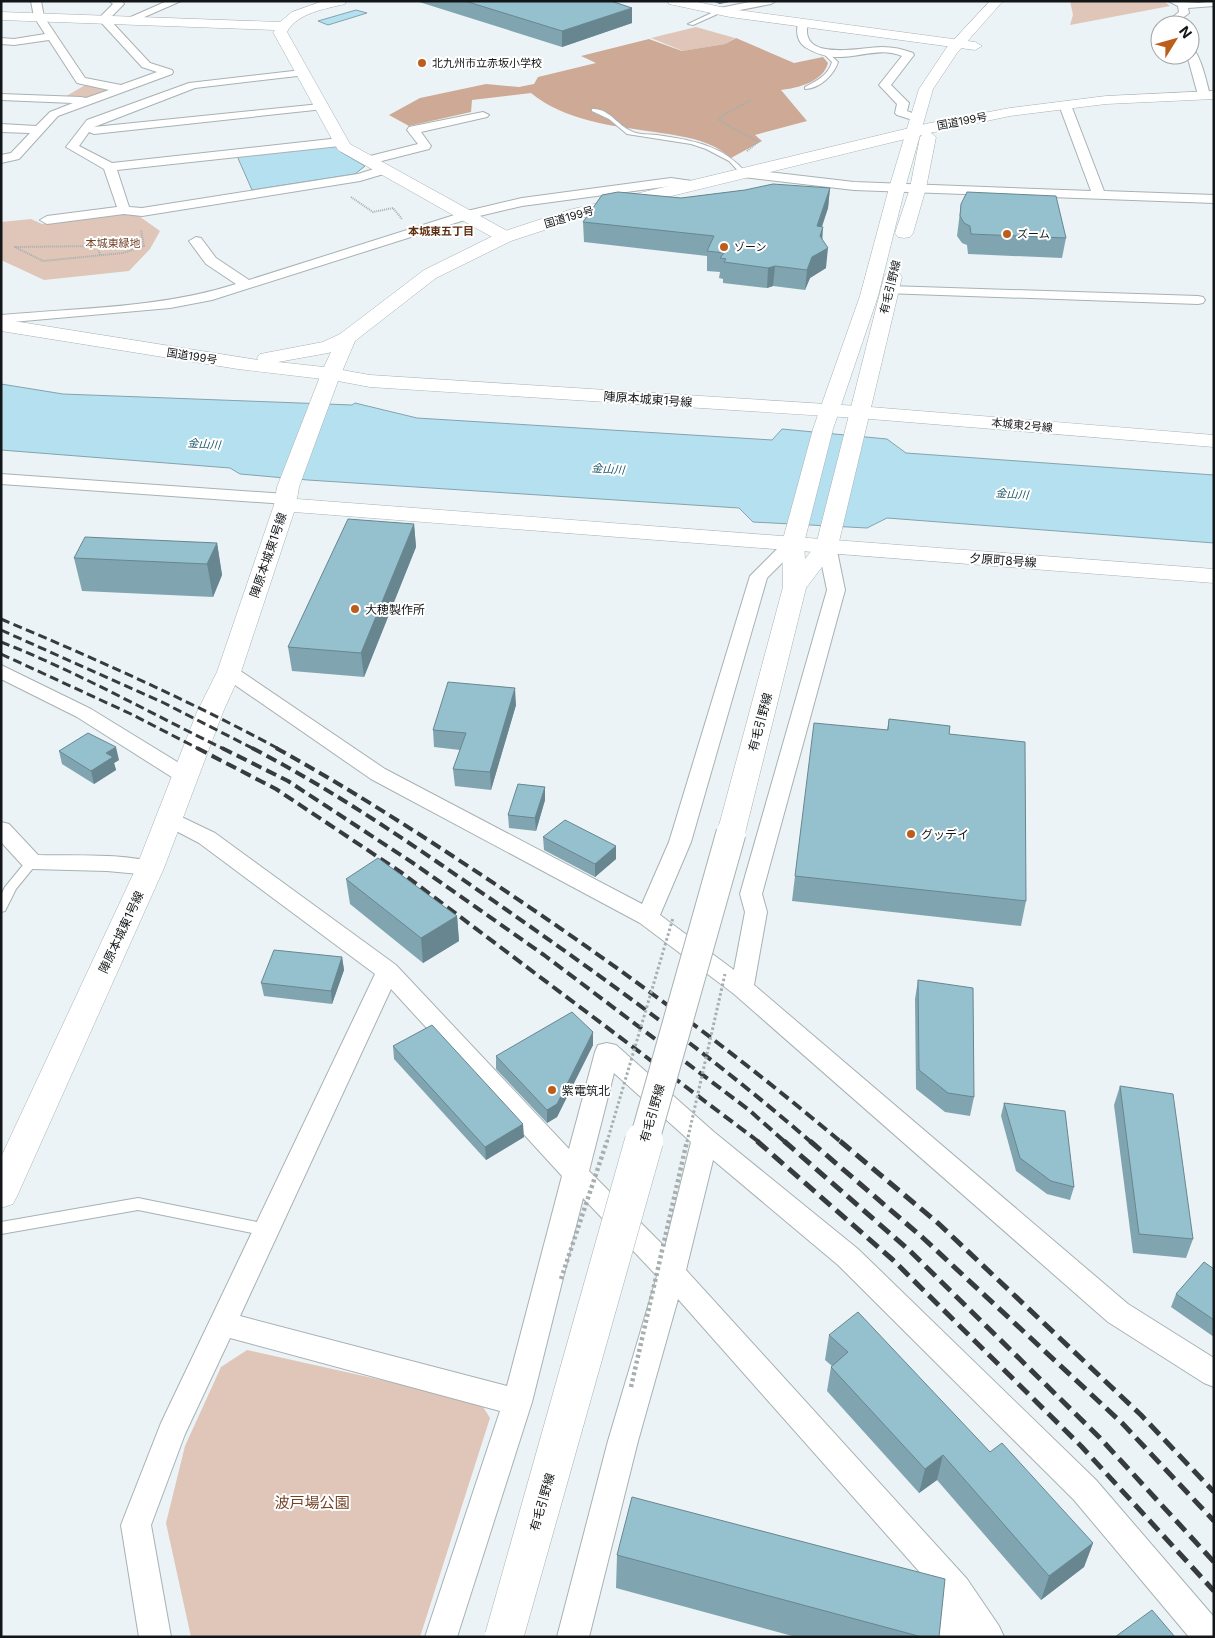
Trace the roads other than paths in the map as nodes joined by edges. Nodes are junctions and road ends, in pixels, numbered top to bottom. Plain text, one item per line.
1 (36, 1) edge
2 (114, 1) edge
3 (176, 1) edge
4 (340, 1) edge
5 (674, 1) edge
6 (771, 1) edge
7 (997, 1) edge
8 (1015, 1) edge
9 (1178, 3) edge
10 (1214, 3) edge
11 (720, 11) junction
12 (1181, 15) edge
13 (1, 16) edge
14 (39, 17) junction
15 (103, 19) junction
16 (129, 20) junction
17 (803, 23) junction
18 (691, 24) dead end
19 (283, 26) junction
20 (51, 36) junction
21 (1, 41) edge
22 (14, 42) junction
23 (967, 45) junction
24 (1, 53) edge
25 (827, 54) junction
26 (1197, 65) edge
27 (302, 73) junction
28 (1, 85) edge
29 (807, 88) dead end
30 (122, 90) junction
31 (1209, 95) edge
32 (1, 97) edge
33 (13, 97) junction
34 (90, 101) junction
35 (1065, 105) junction
36 (320, 106) junction
37 (594, 110) dead end
38 (483, 114) dead end
39 (919, 126) junction
40 (1, 128) edge
41 (38, 130) junction
42 (86, 130) junction
43 (340, 142) junction
44 (1, 159) edge
45 (366, 161) junction
46 (110, 167) junction
47 (383, 170) junction
48 (743, 173) junction
49 (692, 185) junction
50 (897, 188) junction
51 (918, 188) junction
52 (1099, 196) junction
53 (1214, 200) edge
54 (129, 211) junction
55 (467, 215) junction
56 (47, 220) dead end
57 (505, 237) junction
58 (196, 241) dead end
59 (248, 285) junction
60 (889, 290) junction
61 (1198, 300) dead end
62 (1, 319) edge
63 (1, 325) edge
64 (347, 338) junction
65 (238, 363) junction
66 (331, 374) junction
67 (827, 420) junction
68 (856, 422) junction
69 (1214, 441) edge
70 (1, 479) edge
71 (286, 497) junction
72 (794, 537) junction
73 (828, 540) junction
74 (1214, 576) edge
75 (795, 587) junction
76 (1, 671) edge
77 (229, 672) junction
78 (185, 776) junction
79 (170, 818) junction
80 (1, 829) edge
81 (32, 862) junction
82 (150, 868) junction
83 (1, 908) edge
84 (648, 917) junction
85 (388, 971) junction
86 (733, 981) junction
87 (705, 1139) junction
88 (575, 1173) junction
89 (2, 1192) edge
90 (1, 1228) edge
91 (267, 1230) junction
92 (672, 1273) junction
93 (221, 1323) junction
94 (1214, 1374) edge
95 (517, 1402) junction
96 (956, 1590) junction
97 (155, 1637) edge
98 (442, 1637) edge
99 (504, 1637) edge
100 (573, 1637) edge
101 (952, 1637) edge
102 (988, 1637) edge
103 (1210, 1637) edge

1 - 14 street
2 - 15 street
3 - 16 street
4 - 19 main road
5 - 11 main road
6 - 11 street
7 - 23 main road, 有毛引野線
8 - 23 main road, 有毛引野線
9 - 10 street
9 - 12 street
11 - 17 main road
11 - 18 lane
13 - 14 main road
14 - 15 main road
14 - 20 street
15 - 16 main road
15 - 30 street
16 - 19 main road
17 - 23 main road
17 - 25 street
19 - 27 main road
20 - 22 street
20 - 30 street
21 - 22 street
22 - 24 street
23 - 39 main road, 有毛引野線
23 - 39 main road, 有毛引野線
25 - 29 lane
25 - 39 street
26 - 31 street
27 - 36 main road
27 - 42 street
28 - 33 street
30 - 34 street
31 - 35 main road, 国道199号
32 - 33 street
33 - 34 street
34 - 41 street
35 - 39 main road, 国道199号
35 - 52 street
36 - 42 street
36 - 43 main road
37 - 48 lane
38 - 45 street
39 - 48 main road, 国道199号
39 - 50 main road, 有毛引野線
39 - 51 main road, 有毛引野線
40 - 41 street
41 - 44 street
42 - 46 street
43 - 45 main road
43 - 46 street
45 - 47 main road
46 - 54 street
47 - 54 street
47 - 55 main road
48 - 49 main road, 国道199号
48 - 50 street
49 - 55 street
49 - 57 main road, 国道199号
50 - 51 street
50 - 67 main road, 有毛引野線
51 - 52 street
51 - 60 main road, 有毛引野線
52 - 53 street
54 - 56 street
55 - 57 main road
55 - 59 street
57 - 64 main road, 国道199号
58 - 59 street
59 - 62 street
60 - 61 street
60 - 68 main road, 有毛引野線
63 - 65 main road, 国道199号
64 - 65 main road
64 - 66 main road, 国道199号
65 - 66 main road, 国道199号
66 - 67 main road, 陣原本城東1号線
66 - 71 main road, 陣原本城東1号線
67 - 68 main road, 本城東2号線
67 - 72 main road, 有毛引野線
68 - 69 main road, 本城東2号線
68 - 73 main road, 有毛引野線
70 - 71 street
71 - 72 main road, 夕原町8号線
71 - 77 main road, 陣原本城東1号線
72 - 73 main road, 夕原町8号線
72 - 75 main road, 有毛引野線
72 - 84 street
73 - 74 main road, 夕原町8号線
73 - 75 main road, 有毛引野線
73 - 86 street
75 - 99 main road, 有毛引野線, bridge
76 - 78 street
77 - 78 main road, 陣原本城東1号線
77 - 84 street
78 - 79 main road, 陣原本城東1号線
79 - 82 main road, 陣原本城東1号線
79 - 85 street
80 - 81 street
81 - 82 street
81 - 83 lane
82 - 89 main road, 陣原本城東1号線
84 - 86 street
85 - 88 street
85 - 91 street
86 - 94 street
87 - 88 street
87 - 92 street
87 - 103 street
88 - 92 street
88 - 95 street
90 - 91 lane
91 - 93 street
92 - 96 street
92 - 100 street
93 - 95 street
93 - 97 street
95 - 98 street
96 - 101 street
96 - 102 street

